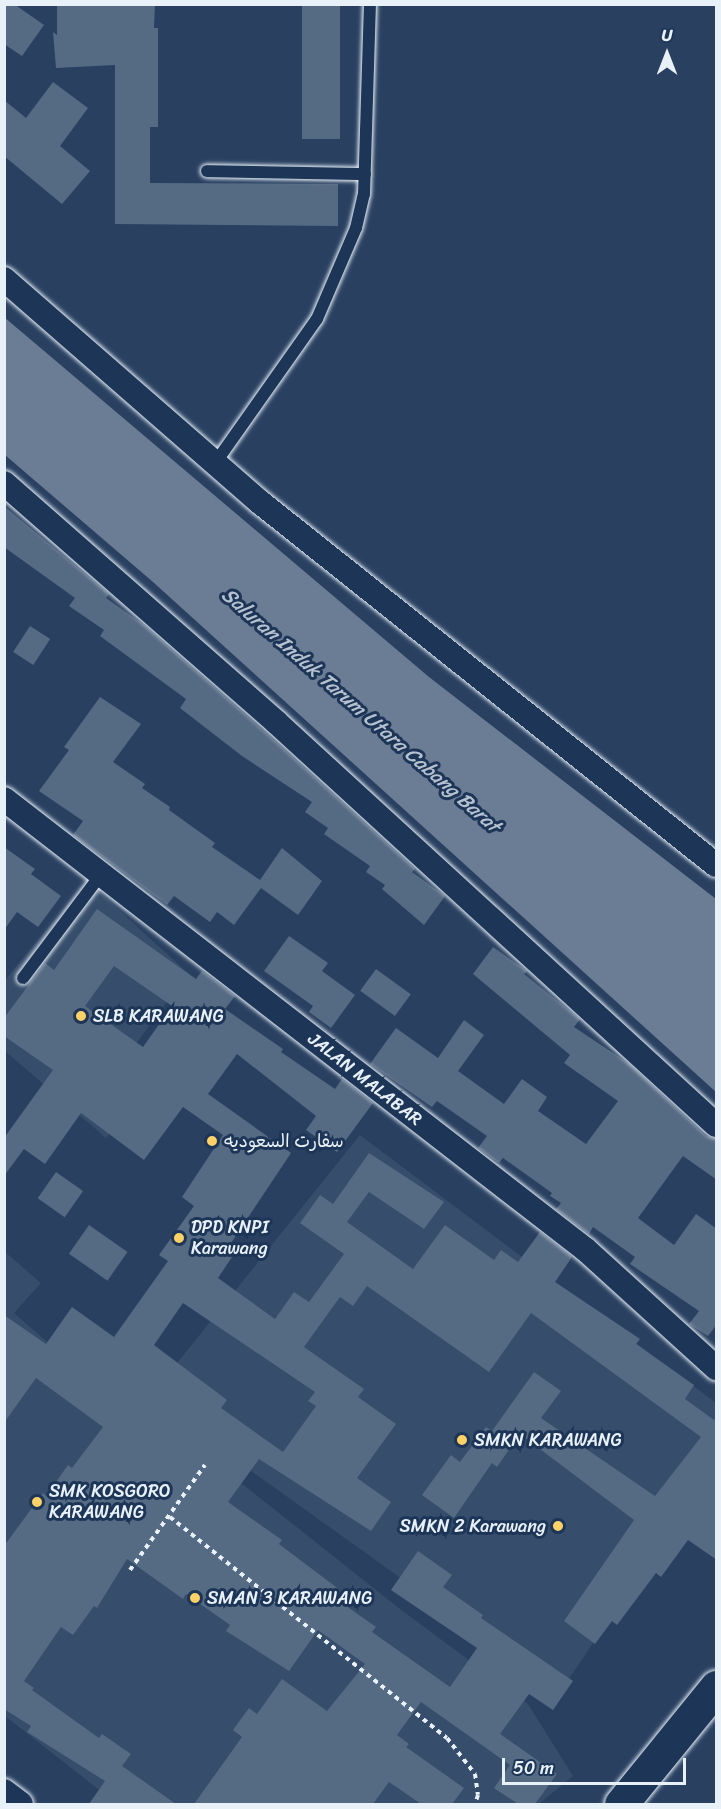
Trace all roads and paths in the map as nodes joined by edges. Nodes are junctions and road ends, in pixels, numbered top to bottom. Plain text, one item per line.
1 (370, 4) edge
2 (207, 171) dead end
3 (364, 174) junction
4 (4, 279) edge
5 (216, 462) junction
6 (4, 483) edge
7 (4, 799) edge
8 (717, 865) edge
9 (100, 876) junction
10 (23, 978) dead end
11 (717, 1125) edge
12 (717, 1368) edge
13 (205, 1465) dead end
14 (170, 1517) junction
15 (129, 1570) dead end
16 (717, 1687) edge
17 (4, 1791) edge
18 (21, 1804) edge
19 (475, 1804) edge
20 (621, 1804) edge

1 - 3 lane
2 - 3 lane
3 - 5 lane
4 - 5 street
5 - 8 street
6 - 11 street
7 - 9 street, JALAN MALABAR
9 - 10 lane
9 - 12 street, JALAN MALABAR
13 - 14 path
14 - 15 path
14 - 19 path
16 - 20 street
17 - 18 street

